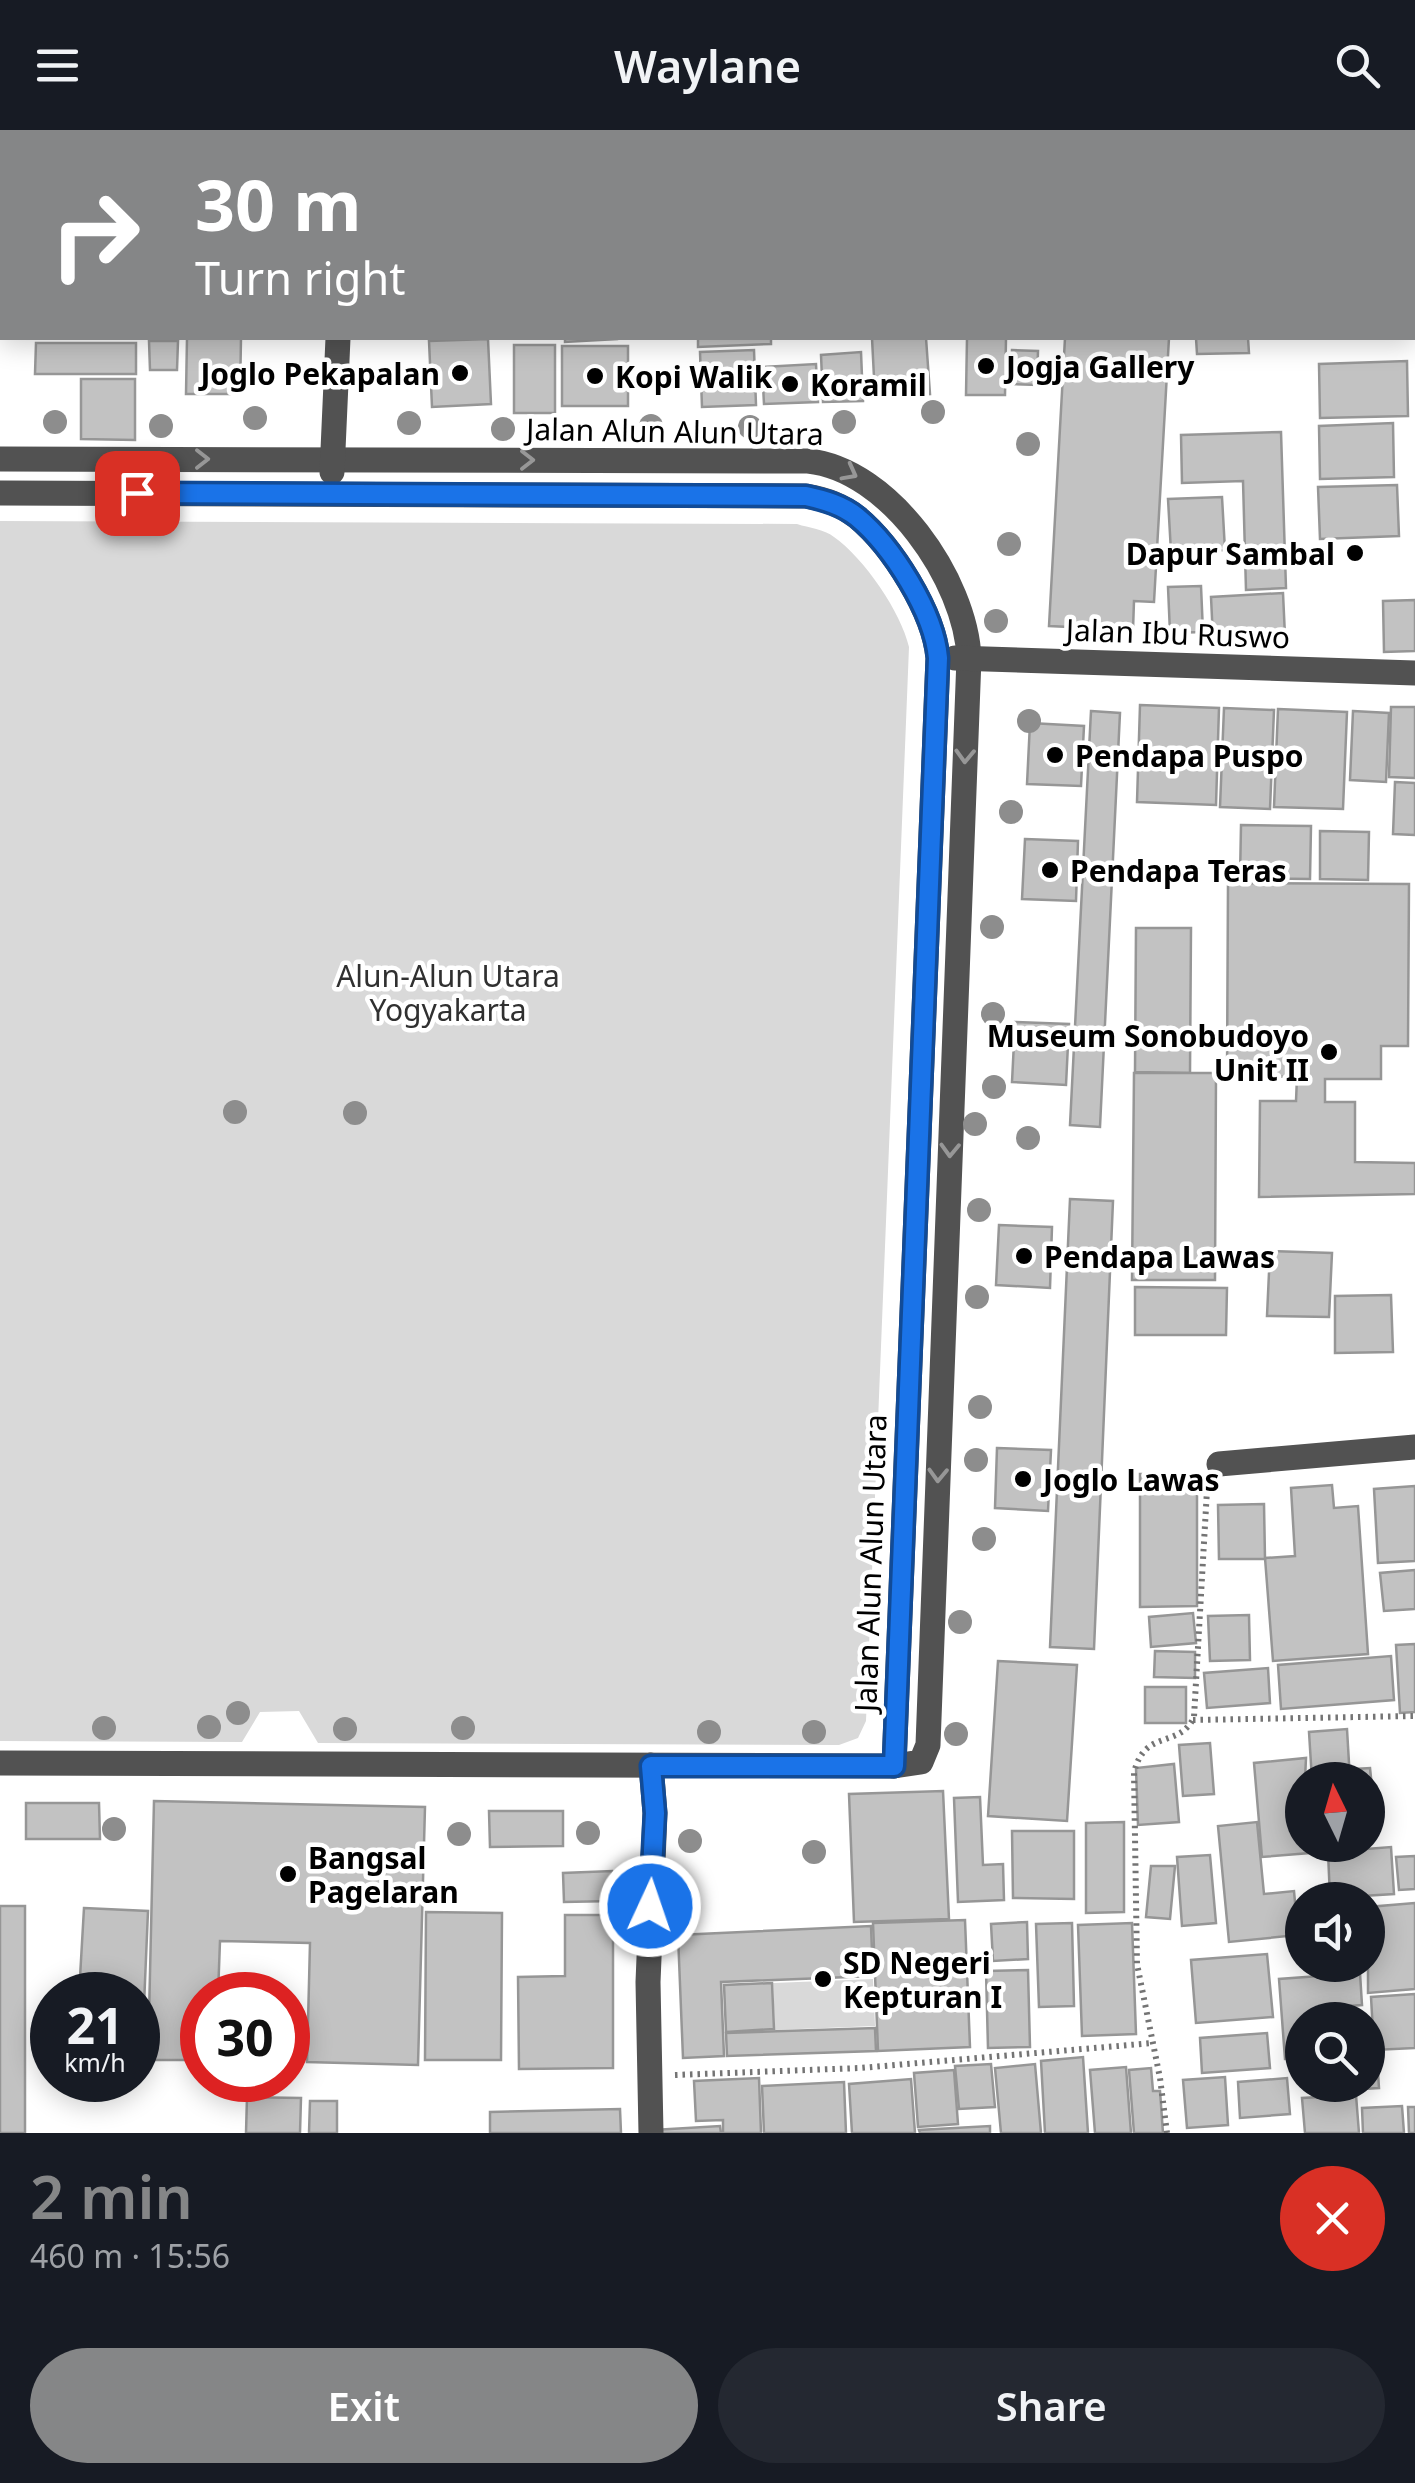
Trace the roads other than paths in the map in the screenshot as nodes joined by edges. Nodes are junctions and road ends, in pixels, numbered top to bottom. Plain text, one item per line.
1 (338, 340) edge
2 (0, 459) edge
3 (59, 459) junction
4 (332, 460) junction
5 (599, 461) junction
6 (0, 493) edge
7 (60, 493) junction
8 (331, 494) junction
9 (599, 496) junction
10 (938, 658) junction
11 (968, 658) junction
12 (1415, 672) edge
13 (921, 1109) junction
14 (952, 1110) junction
15 (1415, 1447) edge
16 (1219, 1464) road end
17 (0, 1763) edge
18 (651, 1766) junction
19 (894, 1766) junction
20 (651, 2133) edge

1 - 4 street
2 - 3 street, Jalan Alun Alun Utara
3 -> 4 street, Jalan Alun Alun Utara
3 - 7 street
4 -> 5 street, Jalan Alun Alun Utara
4 - 8 street
5 - 9 street
5 -> 11 street, Jalan Alun Alun Utara
6 - 7 street, Jalan Alun Alun Utara
7 - 8 street, Jalan Alun Alun Utara
8 - 9 street, Jalan Alun Alun Utara
9 - 10 street, Jalan Alun Alun Utara
10 - 11 street, Jalan Ibu Ruswo
10 - 13 street, Jalan Alun Alun Utara
11 - 12 street, Jalan Ibu Ruswo
11 -> 14 street, Jalan Alun Alun Utara
13 - 14 street
13 - 19 street, Jalan Alun Alun Utara
14 -> 19 street, Jalan Alun Alun Utara
15 - 16 street
17 - 18 street
18 - 19 street
18 - 20 street

